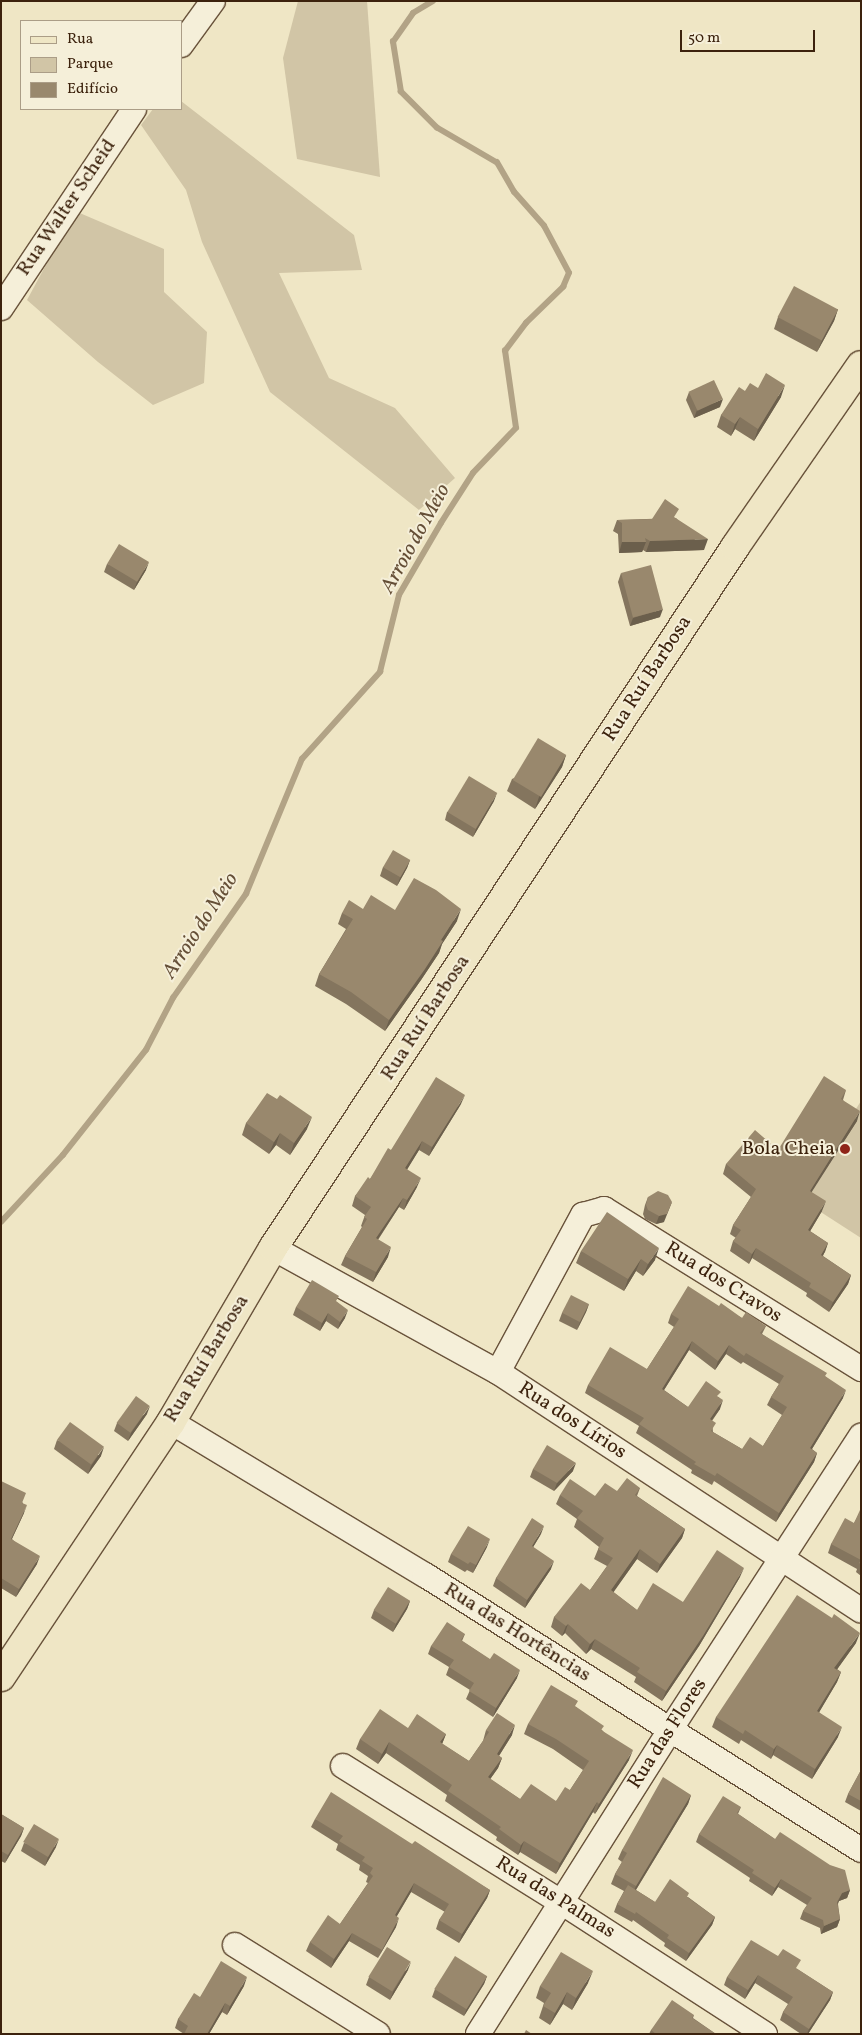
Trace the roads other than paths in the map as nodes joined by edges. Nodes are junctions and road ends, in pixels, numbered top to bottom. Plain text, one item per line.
1 (213, 1) edge
2 (182, 44) edge
3 (133, 110) edge
4 (1, 308) edge
5 (861, 365) edge
6 (272, 1248) junction
7 (861, 1369) edge
8 (498, 1372) junction
9 (170, 1422) junction
10 (861, 1436) edge
11 (781, 1558) junction
12 (861, 1610) edge
13 (1, 1677) edge
14 (670, 1730) junction
15 (343, 1766) dead end
16 (861, 1850) edge
17 (561, 1902) junction
18 (235, 1945) dead end
19 (378, 2034) edge
20 (478, 2034) edge
21 (765, 2034) edge

1 - 2 street
3 - 4 street, Rua Walter Scheid
5 - 6 main road, Rua Ruí Barbosa
6 - 8 street, Rua dos Lírios
6 - 9 main road, Rua Ruí Barbosa
7 - 8 street, Rua dos Cravos
8 - 11 street, Rua dos Lírios
9 - 13 main road, Rua Ruí Barbosa
9 - 14 street, Rua das Hortências
10 - 11 street, Rua das Flores
11 - 12 street, Rua dos Lírios
11 - 14 street, Rua das Flores
14 - 16 street, Rua das Hortências
14 - 17 street, Rua das Flores
15 - 17 street, Rua das Palmas
17 - 20 street, Rua das Flores
17 - 21 street, Rua das Palmas
18 - 19 street

